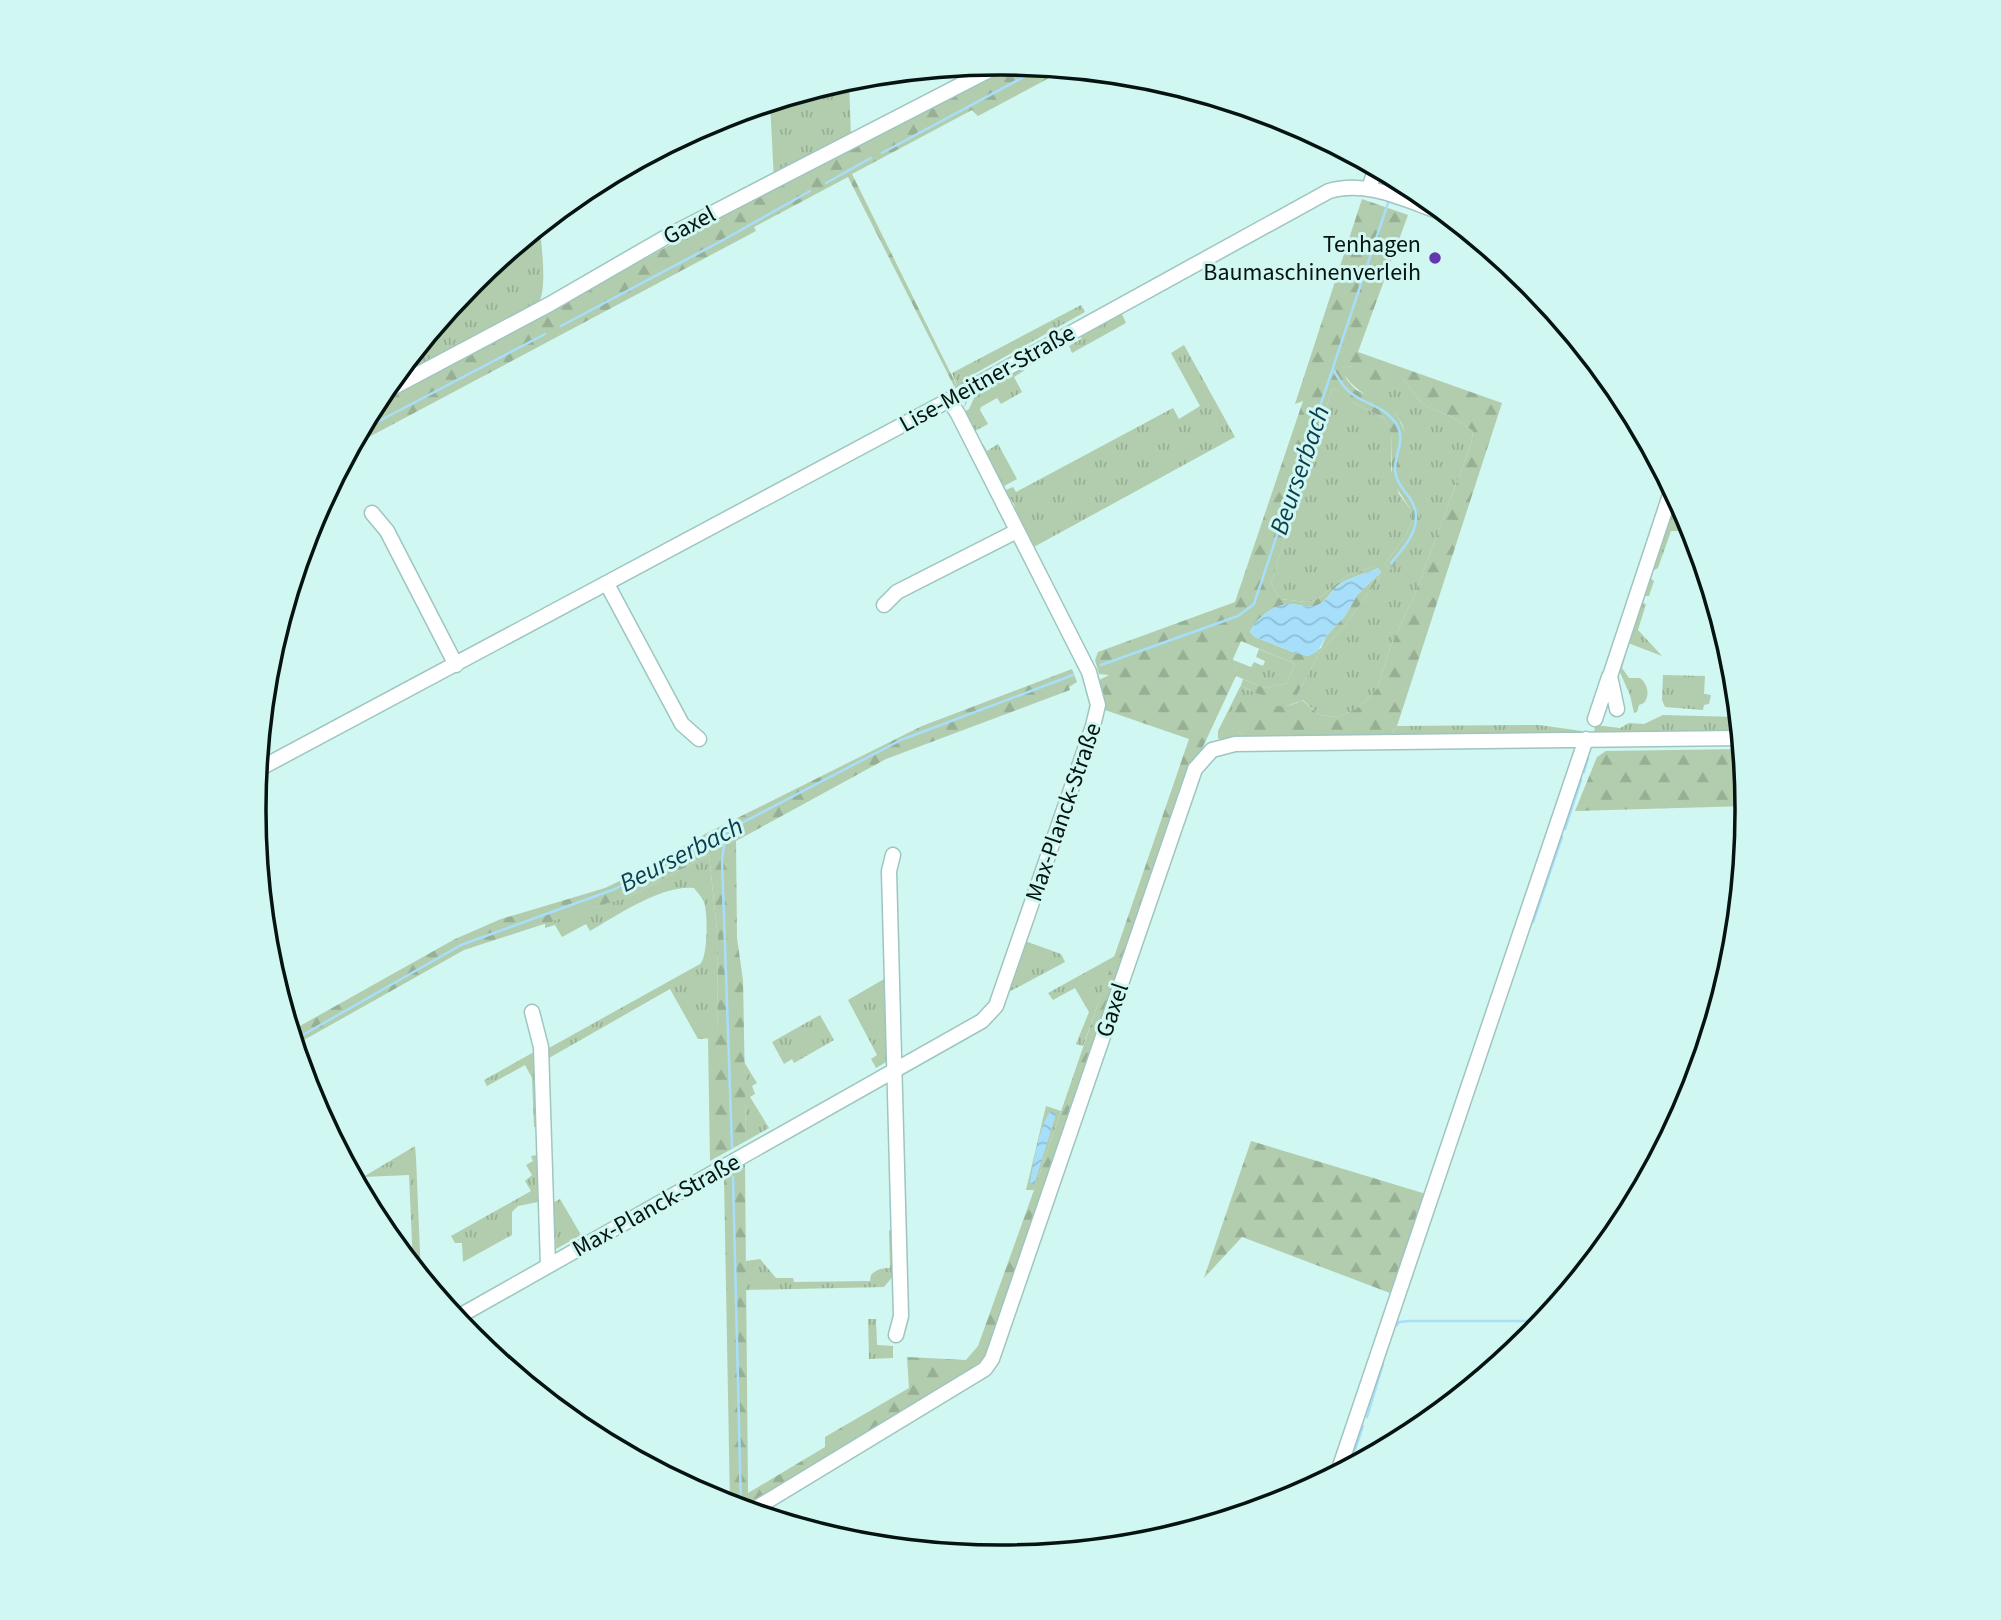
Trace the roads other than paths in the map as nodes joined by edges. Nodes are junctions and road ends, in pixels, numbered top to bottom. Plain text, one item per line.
1 (978, 76) edge
2 (1376, 179) edge
3 (1376, 190) junction
4 (1416, 204) edge
5 (404, 383) edge
6 (949, 400) junction
7 (1667, 503) edge
8 (372, 513) dead end
9 (1017, 531) junction
10 (607, 583) junction
11 (884, 605) dead end
12 (456, 665) junction
13 (1609, 676) junction
14 (1616, 709) dead end
15 (1595, 719) dead end
16 (1732, 738) edge
17 (699, 739) dead end
18 (1586, 739) junction
19 (267, 765) edge
20 (892, 855) dead end
21 (532, 1012) dead end
22 (893, 1070) junction
23 (548, 1266) junction
24 (465, 1313) edge
25 (896, 1335) dead end
26 (1342, 1460) edge
27 (761, 1505) edge

1 - 5 street, Gaxel
2 - 3 street
3 - 4 street, Lise-Meitner-Straße
3 - 6 street, Lise-Meitner-Straße
6 - 9 street, Max-Planck-Straße
6 - 10 street, Lise-Meitner-Straße
7 - 13 street
8 - 12 street
9 - 11 street
9 - 22 street, Max-Planck-Straße
10 - 12 street, Lise-Meitner-Straße
10 - 17 street
12 - 19 street, Lise-Meitner-Straße
13 - 14 street
13 - 15 street
16 - 18 street, Gaxel
18 - 26 street
18 - 27 street, Gaxel
20 - 22 street
21 - 23 street
22 - 23 street, Max-Planck-Straße
22 - 25 street
23 - 24 street, Max-Planck-Straße

